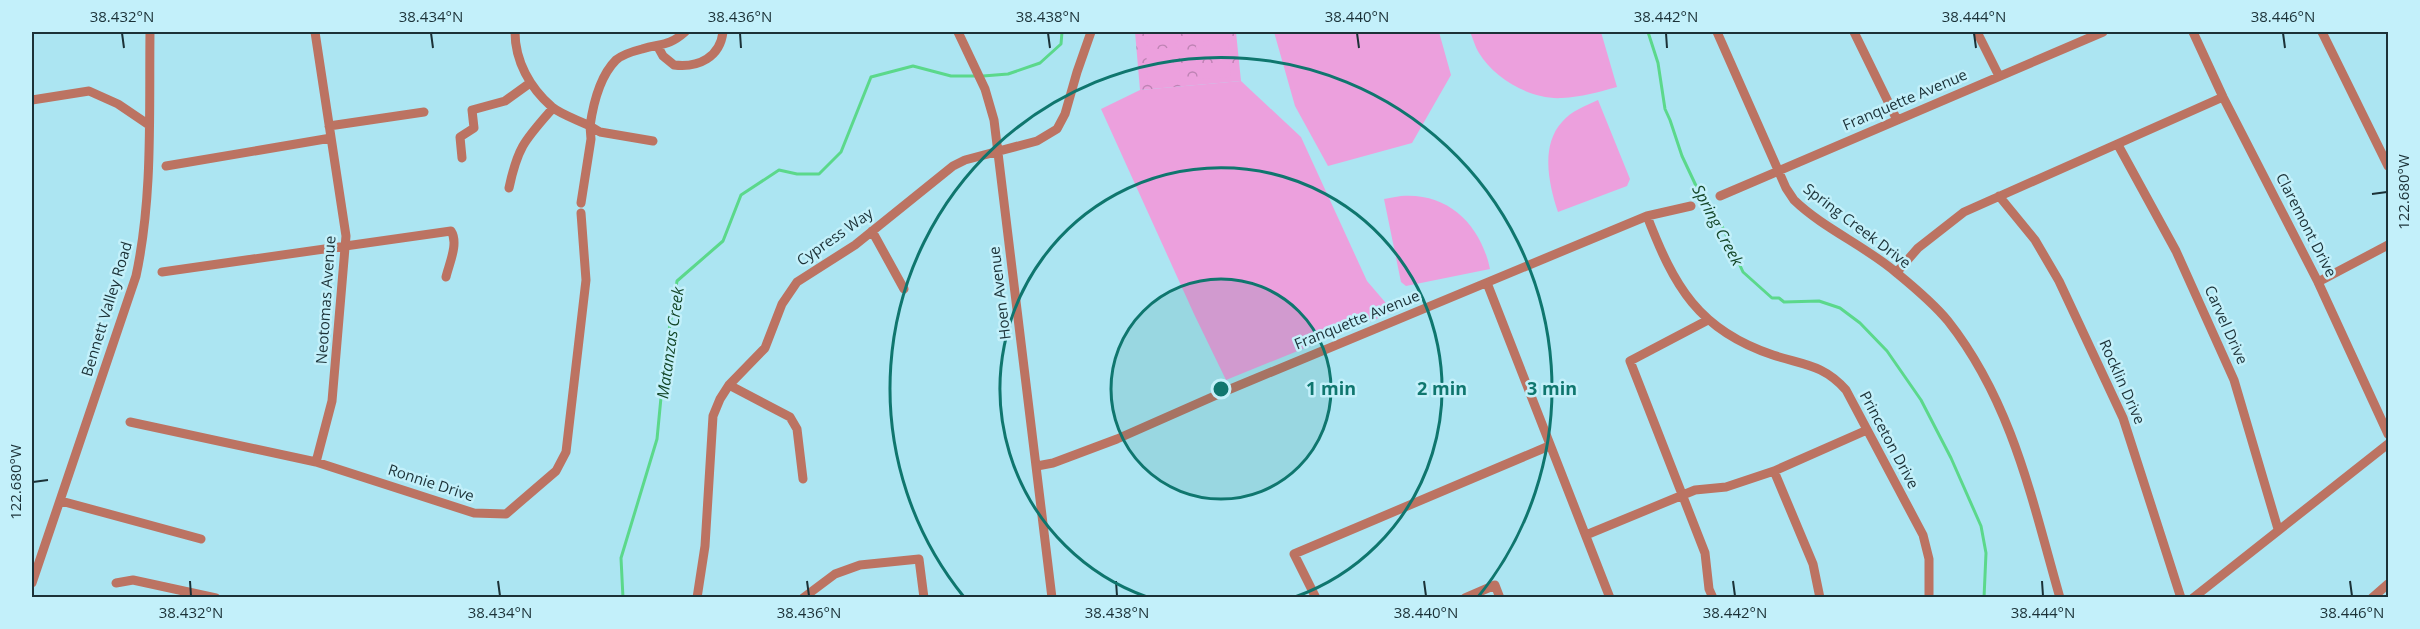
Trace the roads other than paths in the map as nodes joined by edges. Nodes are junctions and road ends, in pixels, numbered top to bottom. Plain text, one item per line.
1 (150, 32) edge
2 (315, 32) edge
3 (515, 32) edge
4 (685, 32) edge
5 (723, 32) edge
6 (958, 32) edge
7 (1091, 32) edge
8 (1717, 32) edge
9 (1854, 32) edge
10 (1977, 32) edge
11 (2103, 32) edge
12 (2193, 32) edge
13 (2322, 32) edge
14 (2091, 34) edge
15 (658, 47) junction
16 (1999, 76) junction
17 (530, 83) junction
18 (2223, 97) junction
19 (32, 100) edge
20 (553, 108) junction
21 (424, 112) dead end
22 (1897, 120) junction
23 (149, 125) junction
24 (329, 126) junction
25 (590, 126) junction
26 (331, 138) junction
27 (653, 141) dead end
28 (2118, 145) junction
29 (998, 152) junction
30 (462, 158) dead end
31 (166, 166) dead end
32 (2388, 166) edge
33 (1780, 171) junction
34 (508, 189) dead end
35 (1720, 196) dead end
36 (2000, 196) junction
37 (1691, 206) dead end
38 (1647, 216) junction
39 (872, 231) junction
40 (2388, 245) edge
41 (346, 246) junction
42 (162, 272) dead end
43 (1897, 272) junction
44 (446, 277) dead end
45 (2318, 282) junction
46 (1487, 283) junction
47 (904, 289) dead end
48 (1708, 320) junction
49 (729, 385) junction
50 (130, 422) dead end
51 (1867, 430) junction
52 (2388, 434) edge
53 (2388, 444) edge
54 (1550, 446) junction
55 (316, 462) junction
56 (1037, 466) junction
57 (1774, 471) junction
58 (803, 479) dead end
59 (1683, 496) junction
60 (61, 501) junction
61 (2278, 529) junction
62 (1586, 535) junction
63 (201, 539) dead end
64 (32, 584) edge
65 (116, 584) dead end
66 (2388, 584) edge
67 (216, 597) edge
68 (697, 597) edge
69 (803, 597) edge
70 (924, 597) edge
71 (1052, 597) edge
72 (1316, 597) edge
73 (1465, 597) edge
74 (1500, 597) edge
75 (1610, 597) edge
76 (1713, 597) edge
77 (1820, 597) edge
78 (1929, 597) edge
79 (2060, 597) edge
80 (2181, 597) edge
81 (2193, 597) edge
82 (2372, 597) edge

1 - 23 street, Bennett Valley Road
2 - 24 street, Neotomas Avenue
3 - 17 street
4 - 15 street
5 - 15 street
6 - 29 street, Hoen Avenue
7 - 29 street
8 - 33 street, Spring Creek Drive
9 - 22 street
10 - 16 street
11 - 14 street, Franquette Avenue
12 - 18 street, Claremont Drive
13 - 32 street
14 - 16 street, Franquette Avenue
15 - 25 street, Ronnie Drive
16 - 22 street, Franquette Avenue
17 - 20 street
17 - 30 street
18 - 28 street
18 - 45 street, Claremont Drive
19 - 23 street
20 - 25 street
20 - 34 street
21 - 24 street
22 - 33 street, Franquette Avenue
23 - 60 street, Bennett Valley Road
24 - 26 street, Neotomas Avenue
25 - 27 street
25 - 55 street, Ronnie Drive
26 - 31 street
26 - 41 street, Neotomas Avenue
28 - 36 street
28 - 61 street, Carvel Drive
29 - 39 street, Cypress Way
29 - 56 street, Hoen Avenue
33 - 35 street, Franquette Avenue
33 - 43 street, Spring Creek Drive
36 - 43 street
36 - 80 street, Rocklin Drive
37 - 38 street, Franquette Avenue
38 - 46 street, Franquette Avenue
38 - 48 street, Princeton Drive
39 - 47 street
39 - 49 street, Cypress Way
40 - 45 street
41 - 42 street
41 - 44 street
41 - 55 street, Neotomas Avenue
43 - 79 street, Spring Creek Drive
45 - 52 street, Claremont Drive
46 - 54 street
46 - 56 street, Franquette Avenue
48 - 51 street, Princeton Drive
48 - 59 street
49 - 58 street
49 - 68 street, Cypress Way
50 - 55 street, Ronnie Drive
51 - 57 street
51 - 78 street, Princeton Drive
53 - 61 street
54 - 62 street
54 - 72 street
56 - 71 street, Hoen Avenue
57 - 59 street
57 - 77 street
59 - 62 street
59 - 76 street
60 - 63 street
60 - 64 street, Bennett Valley Road
61 - 81 street
62 - 75 street
65 - 67 street
66 - 82 street
69 - 70 street
73 - 74 street

